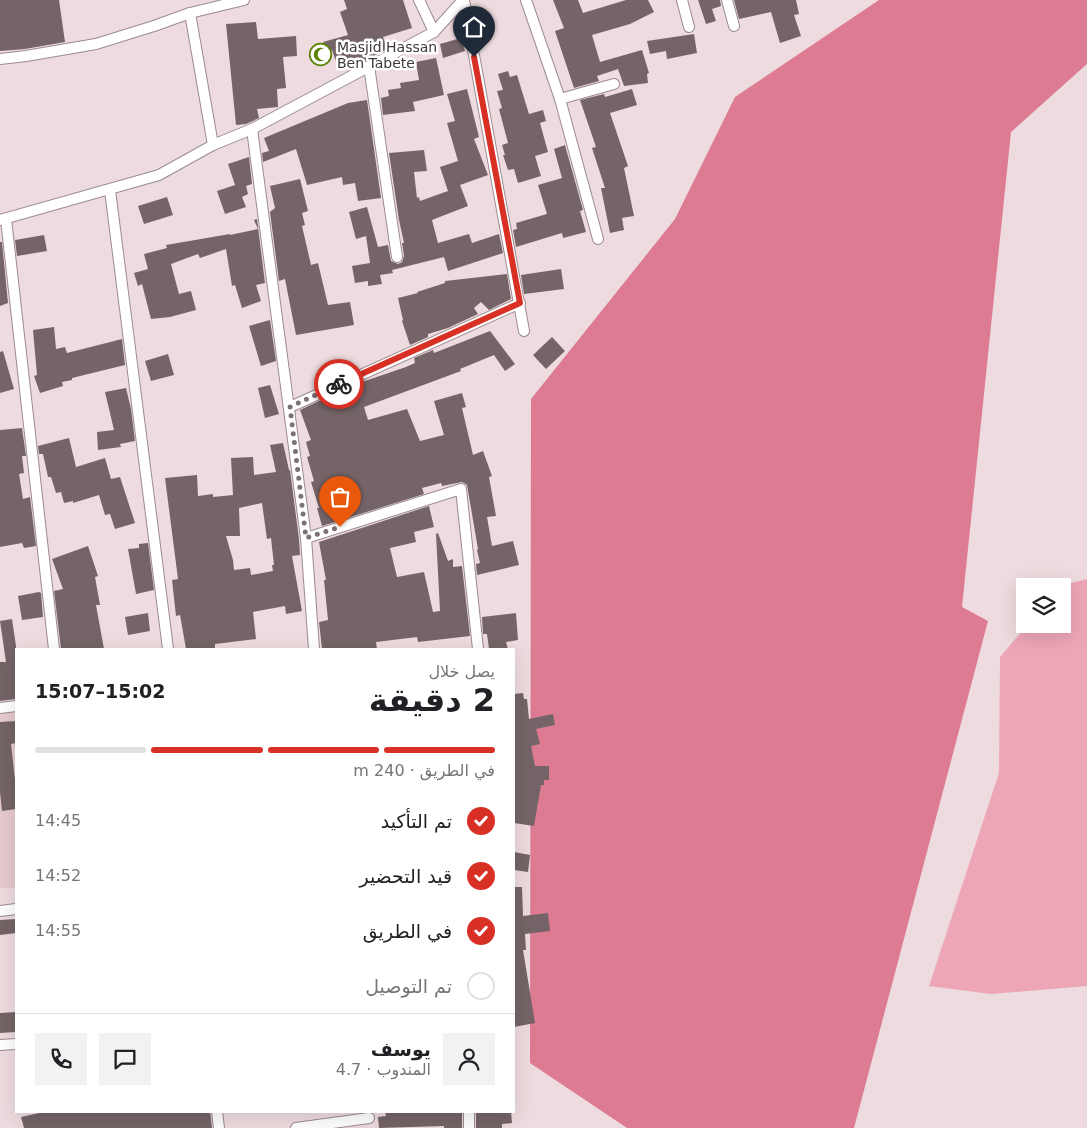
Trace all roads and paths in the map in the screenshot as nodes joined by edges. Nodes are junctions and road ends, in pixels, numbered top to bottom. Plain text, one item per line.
1 (244, 0) edge
2 (420, 0) edge
3 (463, 0) edge
4 (526, 0) edge
5 (682, 0) edge
6 (727, 0) edge
7 (190, 13) junction
8 (734, 26) dead end
9 (689, 27) dead end
10 (434, 32) junction
11 (0, 59) edge
12 (369, 66) junction
13 (614, 84) dead end
14 (560, 99) junction
15 (252, 129) junction
16 (213, 145) junction
17 (110, 190) junction
18 (3, 220) edge
19 (598, 239) dead end
20 (396, 257) dead end
21 (520, 303) junction
22 (524, 331) dead end
23 (290, 407) junction
24 (306, 538) junction
25 (54, 648) edge
26 (168, 648) edge
27 (314, 648) edge
28 (478, 648) edge
29 (15, 706) edge
30 (0, 708) edge
31 (15, 909) edge
32 (0, 911) edge
33 (15, 1044) edge
34 (0, 1045) edge
35 (217, 1113) edge
36 (469, 1113) edge
37 (369, 1119) edge
38 (219, 1128) edge
39 (296, 1128) edge
40 (469, 1128) edge

1 - 7 street
2 - 10 street
3 - 10 street
3 - 21 street
4 - 14 street
5 - 9 street
6 - 8 street
7 - 11 street
7 - 16 street
10 - 12 street
12 - 15 street
12 - 20 street
13 - 14 street
14 - 19 street
15 - 16 street
15 - 23 street
16 - 17 street
17 - 18 street
17 - 26 street
18 - 25 street
21 - 22 street
21 - 23 street
23 - 24 street
24 - 27 street
24 - 28 street
29 - 30 street
31 - 32 street
33 - 34 street
35 - 38 street
36 - 40 street
37 - 39 street

